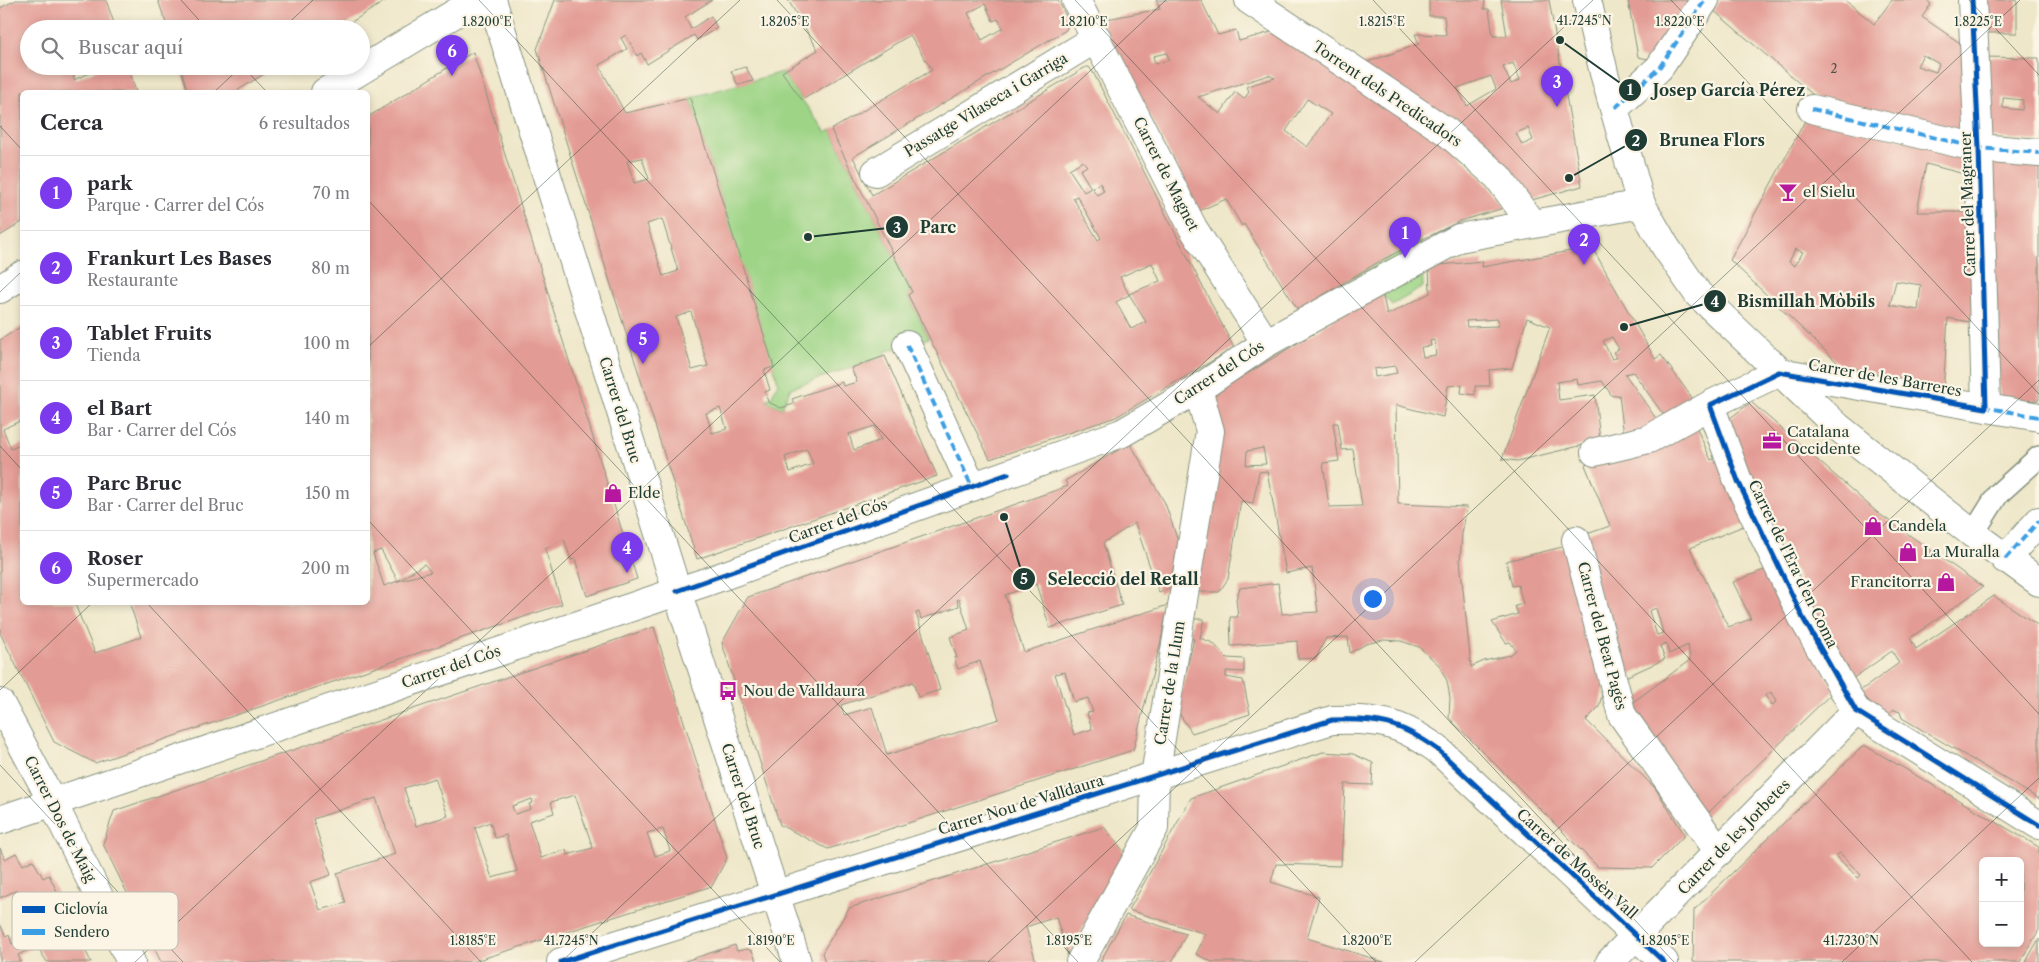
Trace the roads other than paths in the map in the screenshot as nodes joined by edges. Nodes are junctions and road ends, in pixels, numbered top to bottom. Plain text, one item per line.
1 (477, 0) edge
2 (492, 0) edge
3 (1076, 0) edge
4 (1249, 0) edge
5 (1587, 0) edge
6 (1705, 0) edge
7 (1972, 0) edge
8 (1097, 38) junction
9 (370, 65) edge
10 (353, 75) edge
11 (328, 90) edge
12 (1615, 108) junction
13 (1812, 109) dead end
14 (1979, 148) junction
15 (2039, 153) edge
16 (876, 172) dead end
17 (1642, 204) junction
18 (1532, 224) junction
19 (20, 276) edge
20 (0, 289) edge
21 (1266, 343) junction
22 (907, 345) dead end
23 (1779, 372) junction
24 (1198, 389) junction
25 (1710, 405) junction
26 (1986, 408) junction
27 (2039, 417) edge
28 (1595, 452) dead end
29 (2039, 458) edge
30 (972, 487) junction
31 (2039, 521) edge
32 (1973, 534) junction
33 (1576, 540) dead end
34 (2005, 559) junction
35 (2039, 582) edge
36 (676, 591) junction
37 (0, 703) edge
38 (1856, 711) junction
39 (1154, 776) junction
40 (1473, 785) joint
41 (52, 801) junction
42 (0, 820) edge
43 (2039, 825) edge
44 (1719, 852) junction
45 (97, 892) edge
46 (776, 894) junction
47 (1638, 936) junction
48 (125, 950) edge
49 (131, 962) edge
50 (561, 962) edge
51 (797, 962) edge
52 (1080, 962) edge
53 (1610, 962) edge
54 (1664, 962) edge

1 - 9 street
2 - 36 street, Carrer del Bruc
3 - 8 street, Carrer de Magnet
4 - 18 street, Torrent dels Predicadors
5 - 12 street
6 - 12 street
7 - 14 street, Carrer del Magraner
8 - 16 street, Passatge Vilaseca i Garriga
8 - 21 street, Carrer de Magnet
10 - 11 street
12 - 17 street
13 - 14 street
14 - 15 street
14 - 26 street, Carrer del Magraner
17 - 18 street, Carrer del Cós
17 - 23 street
18 - 21 street, Carrer del Cós
19 - 20 street
21 - 24 street, Carrer del Cós
22 - 30 street
23 - 25 street
23 - 26 street, Carrer de les Barreres
23 - 32 street
24 - 30 street, Carrer del Cós
24 - 39 street, Carrer de la Llum
25 - 28 street
25 - 38 street, Carrer de l'Era d'en Coma
26 - 27 street, Carrer de les Barreres
29 - 32 lane
30 - 36 street, Carrer del Cós
31 - 34 street
32 - 34 street
33 - 44 street, Carrer del Beat Pagès
34 - 35 street
36 - 41 street, Carrer del Cós
36 - 46 street, Carrer del Bruc
37 - 41 street, Carrer Dos de Maig
38 - 43 street, Carrer de l'Era d'en Coma
38 - 44 street, Carrer de les Jorbetes
39 - 40 street, Carrer Nou de Valldaura
39 - 46 street, Carrer Nou de Valldaura
39 - 52 street, Carrer de la Llum
40 - 47 street, Carrer de Mossèn Vall
41 - 42 street, Carrer del Cós
41 - 45 street, Carrer Dos de Maig
44 - 47 street, Carrer de les Jorbetes
46 - 50 street, Carrer Nou de Valldaura
46 - 51 street, Carrer del Bruc
47 - 53 street, Carrer de les Jorbetes
47 - 54 street, Carrer de Mossèn Vall
48 - 49 street, Carrer Dos de Maig

